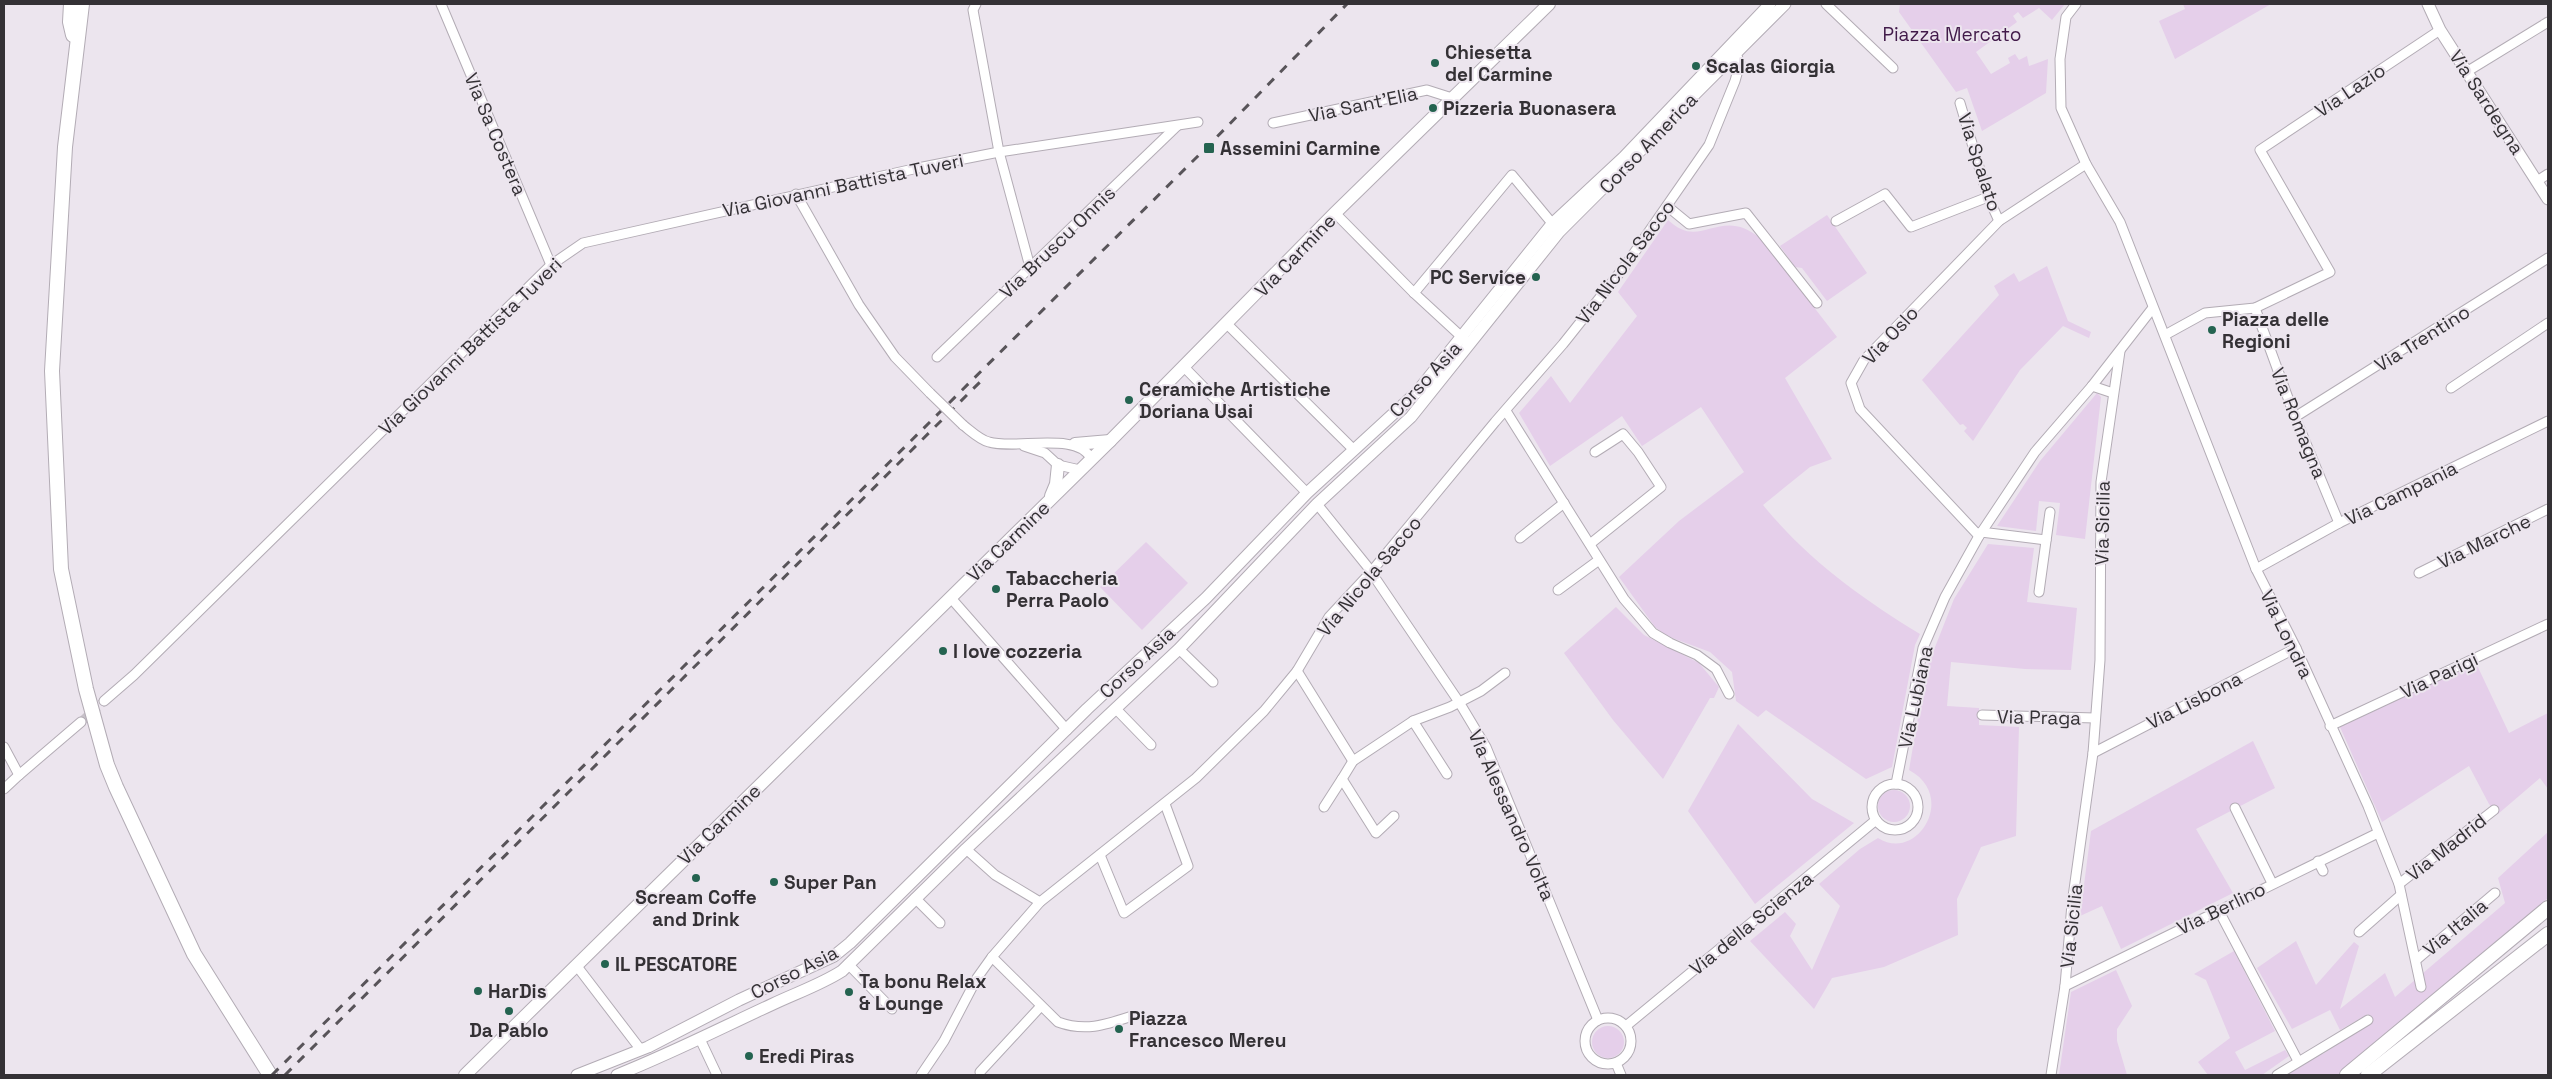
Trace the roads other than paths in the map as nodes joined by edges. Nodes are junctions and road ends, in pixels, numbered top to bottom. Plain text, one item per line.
1 (71, 4) edge
2 (82, 4) edge
3 (441, 4) edge
4 (976, 4) edge
5 (1549, 4) edge
6 (1770, 4) edge
7 (1786, 4) edge
8 (1826, 4) edge
9 (2076, 4) edge
10 (2432, 5) edge
11 (2548, 22) edge
12 (2440, 30) junction
13 (76, 49) junction
14 (1733, 49) junction
15 (1893, 68) dead end
16 (2468, 71) junction
17 (1452, 98) junction
18 (1960, 103) dead end
19 (1198, 122) dead end
20 (1273, 124) dead end
21 (1177, 126) junction
22 (999, 152) junction
23 (2086, 164) junction
24 (2548, 174) edge
25 (2537, 181) junction
26 (796, 194) junction
27 (1988, 197) junction
28 (2548, 199) edge
29 (1667, 206) junction
30 (1335, 213) junction
31 (1836, 221) dead end
32 (1999, 221) junction
33 (1556, 228) junction
34 (2548, 258) edge
35 (551, 265) junction
36 (1030, 267) junction
37 (1414, 293) junction
38 (1817, 303) dead end
39 (2152, 308) junction
40 (2255, 308) junction
41 (2548, 323) edge
42 (1227, 324) junction
43 (2166, 335) junction
44 (1465, 340) junction
45 (2120, 351) junction
46 (937, 357) dead end
47 (1184, 367) junction
48 (2092, 386) junction
49 (2451, 388) dead end
50 (2113, 394) junction
51 (1506, 411) junction
52 (2295, 417) junction
53 (2548, 421) edge
54 (1110, 441) junction
55 (1075, 444) junction
56 (1021, 445) junction
57 (1354, 450) junction
58 (1595, 452) dead end
59 (1092, 458) junction
60 (1058, 465) junction
61 (1080, 470) junction
62 (1307, 493) junction
63 (1050, 500) junction
64 (1564, 503) junction
65 (1316, 504) junction
66 (2548, 510) edge
67 (2050, 512) dead end
68 (2339, 523) junction
69 (1980, 534) junction
70 (1520, 538) dead end
71 (2046, 540) junction
72 (1590, 544) junction
73 (1599, 560) junction
74 (2256, 569) junction
75 (1371, 572) junction
76 (2419, 573) dead end
77 (1558, 590) dead end
78 (2039, 592) dead end
79 (950, 597) junction
80 (2548, 624) edge
81 (2296, 648) junction
82 (1179, 649) junction
83 (1297, 671) junction
84 (1505, 673) dead end
85 (1213, 682) dead end
86 (1729, 694) dead end
87 (104, 701) tunnel mouth
88 (1459, 702) junction
89 (1116, 709) junction
90 (1982, 715) dead end
91 (2095, 718) junction
92 (1413, 721) junction
93 (81, 722) tunnel mouth
94 (2330, 726) junction
95 (1067, 730) junction
96 (1151, 745) dead end
97 (4, 748) edge
98 (2092, 753) junction
99 (1353, 761) junction
100 (1446, 774) dead end
101 (18, 775) junction
102 (1342, 779) junction
103 (1896, 784) junction
104 (4, 788) edge
105 (1165, 804) junction
106 (1324, 806) dead end
107 (2235, 808) dead end
108 (2494, 810) dead end
109 (1394, 816) dead end
110 (1876, 820) junction
111 (2378, 833) junction
112 (966, 850) junction
113 (1100, 855) junction
114 (2318, 861) junction
115 (2323, 871) dead end
116 (2272, 883) junction
117 (2399, 884) junction
118 (2495, 893) dead end
119 (2401, 895) junction
120 (915, 898) junction
121 (1040, 902) junction
122 (2548, 908) edge
123 (2219, 910) junction
124 (940, 923) dead end
125 (2359, 932) dead end
126 (2548, 934) edge
127 (992, 957) junction
128 (2416, 960) junction
129 (848, 964) junction
130 (576, 965) junction
131 (2065, 986) junction
132 (767, 987) junction
133 (2421, 987) dead end
134 (773, 1003) junction
135 (1041, 1006) junction
136 (892, 1009) dead end
137 (1132, 1016) dead end
138 (1598, 1020) junction
139 (2368, 1020) dead end
140 (1626, 1026) junction
141 (700, 1039) junction
142 (641, 1050) junction
143 (2298, 1061) junction
144 (1616, 1063) junction
145 (980, 1072) dead end
146 (270, 1075) edge
147 (464, 1075) edge
148 (577, 1075) edge
149 (617, 1075) edge
150 (717, 1075) edge
151 (921, 1075) edge
152 (1621, 1075) edge
153 (2051, 1075) edge
154 (2277, 1075) edge
155 (2347, 1075) edge
156 (2368, 1075) edge

1 - 13 main road
2 - 13 main road
3 - 35 street, Via Sa Costera
4 - 22 street
5 - 17 main road, Via Carmine
6 - 14 street, Corso America
7 - 14 street, Corso America
8 - 15 street
9 - 23 street
10 - 12 street, Via Sardegna
11 - 16 street
12 - 16 street, Via Sardegna
12 - 40 street, Via Lazio
13 - 146 main road
14 - 29 street, Via Nicola Sacco
14 - 33 street, Corso America
16 - 25 street, Via Sardegna
17 - 20 street, Via Sant'Elia
17 - 30 main road, Via Carmine
18 - 27 street, Via Spalato
19 - 21 street, Via Giovanni Battista Tuveri
21 - 22 street, Via Giovanni Battista Tuveri
21 - 36 street, Via Bruscu Onnis
22 - 26 street, Via Giovanni Battista Tuveri
22 - 36 street
23 - 32 street, Via Oslo
23 - 39 street
24 - 25 street
25 - 28 street, Via Sardegna
26 - 35 street, Via Giovanni Battista Tuveri
26 - 56 street, bridge
27 - 31 street
27 - 32 street, Via Spalato
29 - 38 street
29 - 51 street, Via Nicola Sacco
30 - 37 street
30 - 42 main road, Via Carmine
32 - 69 street, Via Oslo
33 - 37 street
33 - 44 street, Corso America
34 - 52 street, Via Trentino
35 - 87 street, Via Giovanni Battista Tuveri
36 - 46 street, Via Bruscu Onnis
37 - 44 street
39 - 43 street, Via Londra
39 - 45 street, Via Sicilia
40 - 43 street
40 - 52 street, Via Romagna
41 - 49 street
42 - 47 main road, Via Carmine
42 - 57 street
43 - 74 street, Via Londra
44 - 57 street, Corso Asia
44 - 65 street, Corso Asia
45 - 48 street, Via Lubiana
45 - 50 street, Via Sicilia
47 - 54 main road, Via Carmine
47 - 62 street
48 - 50 street
48 - 69 street, Via Lubiana
50 - 91 street, Via Sicilia
51 - 64 street
51 - 75 street, Via Nicola Sacco
52 - 68 street, Via Romagna
53 - 68 street, Via Campania
54 - 55 main road
54 - 59 main road, Via Carmine
55 - 56 street
55 - 59 street
56 - 60 street
57 - 62 street, Corso Asia
58 - 72 street
59 - 61 main road, Via Carmine
60 - 61 street
60 - 63 main road
61 - 63 main road, Via Carmine
62 - 95 street, Corso Asia
63 - 79 main road, Via Carmine
64 - 70 street
64 - 72 street
65 - 75 street, Via Alessandro Volta
65 - 82 street, Corso Asia
66 - 76 street, Via Marche
67 - 71 street
68 - 74 street, Via Campania
69 - 71 street
69 - 103 street, Via Lubiana
71 - 78 street
72 - 73 street
73 - 77 street
73 - 86 street
74 - 81 street, Via Londra
75 - 83 street, Via Nicola Sacco
75 - 88 street, Via Alessandro Volta
79 - 95 street
79 - 130 main road, Via Carmine
80 - 94 street, Via Parigi
81 - 94 street, Via Londra
81 - 98 street, Via Lisbona
82 - 85 street
82 - 89 street, Corso Asia
83 - 99 street
83 - 105 street, Via Nicola Sacco
84 - 88 street
88 - 92 street
88 - 138 street, Via Alessandro Volta
89 - 96 street
89 - 112 street, Corso Asia
90 - 91 street, Via Praga
91 - 98 street, Via Sicilia
92 - 99 street
92 - 100 street
93 - 101 street
94 - 111 street, Via Londra
95 - 132 street, Corso Asia
97 - 101 street
98 - 131 street, Via Sicilia
99 - 102 street
101 - 104 street
102 - 106 street
102 - 109 street
103 - 110 street
103 - 110 street
105 - 113 street, Via Nicola Sacco
105 - 113 street
107 - 116 street
108 - 117 street, Via Madrid
110 - 140 street, Via della Scienza
111 - 114 street, Via Berlino
111 - 117 street, Via Londra
112 - 120 street, Corso Asia
112 - 121 street
113 - 121 street, Via Nicola Sacco
114 - 115 street
114 - 116 street, Via Berlino
116 - 123 street, Via Berlino
117 - 119 street, Via Londra
118 - 128 street, Via Italia
119 - 125 street, Via Madrid
119 - 128 street, Via Londra
120 - 124 street
120 - 129 street, Corso Asia
121 - 127 street, Via Nicola Sacco
122 - 155 main road
123 - 131 street, Via Berlino
123 - 143 street
126 - 156 main road
127 - 135 street
127 - 151 street, Via Nicola Sacco
128 - 133 street, Via Londra
129 - 134 street, Corso Asia
129 - 136 street
130 - 142 street
130 - 147 main road, Via Carmine
131 - 153 street, Via Sicilia
132 - 134 street
132 - 142 street, Corso Asia
134 - 141 street, Corso Asia
135 - 137 street
135 - 145 street
138 - 140 street
138 - 144 street
139 - 143 street
140 - 144 street
141 - 149 street, Corso Asia
141 - 150 street
142 - 148 street, Corso Asia
143 - 154 street
144 - 152 street

